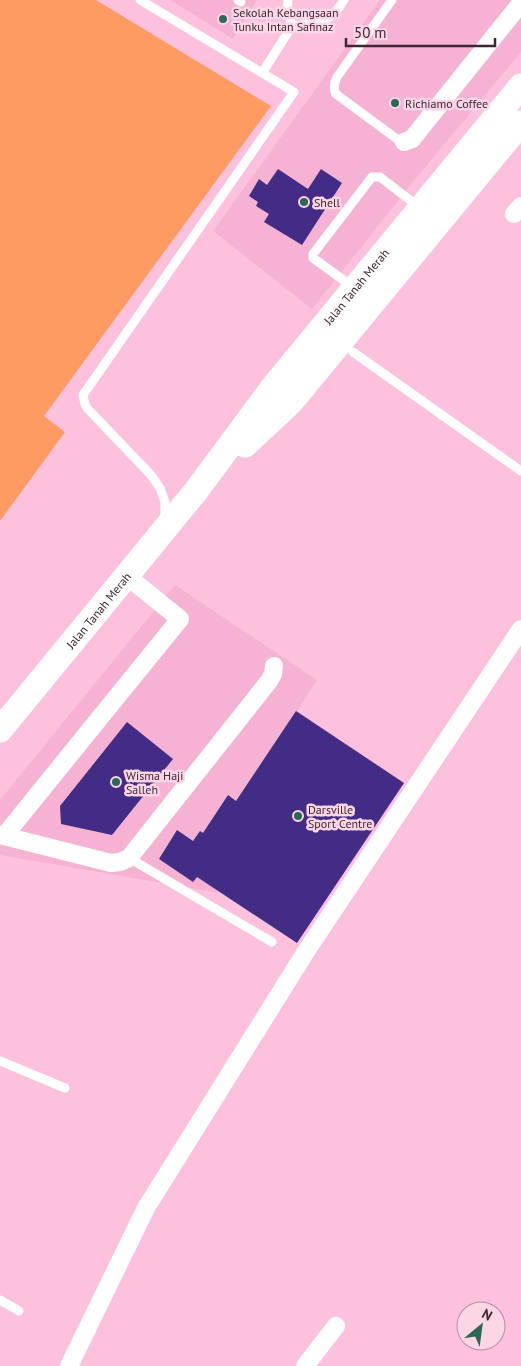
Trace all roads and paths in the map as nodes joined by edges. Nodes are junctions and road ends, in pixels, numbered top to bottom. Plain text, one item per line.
1 (140, 0) edge
2 (288, 0) edge
3 (344, 0) edge
4 (392, 0) edge
5 (521, 3) edge
6 (292, 26) junction
7 (262, 73) junction
8 (521, 86) edge
9 (521, 123) edge
10 (404, 142) joint
11 (420, 208) junction
12 (364, 295) junction
13 (352, 352) dead end
14 (521, 471) edge
15 (162, 532) junction
16 (126, 576) junction
17 (521, 630) edge
18 (274, 666) dead end
19 (0, 730) edge
20 (2, 835) edge
21 (129, 858) junction
22 (272, 942) dead end
23 (0, 1061) edge
24 (65, 1088) dead end
25 (0, 1300) edge
26 (19, 1311) dead end
27 (336, 1326) dead end
28 (70, 1366) edge
29 (305, 1366) edge

1 - 7 lane
2 - 6 lane
3 - 6 lane
4 - 10 lane
5 - 10 street
6 - 7 lane
7 - 15 lane
8 - 11 main road, Jalan Tanah Merah
9 - 12 main road, Jalan Tanah Merah
11 - 12 main road, Jalan Tanah Merah
11 - 12 lane
12 - 15 main road, Jalan Tanah Merah
13 - 14 lane
15 - 16 main road, Jalan Tanah Merah
16 - 19 main road, Jalan Tanah Merah
16 - 20 street
17 - 28 street
18 - 21 street
20 - 21 street
21 - 22 lane
23 - 24 lane
25 - 26 lane
27 - 29 street

